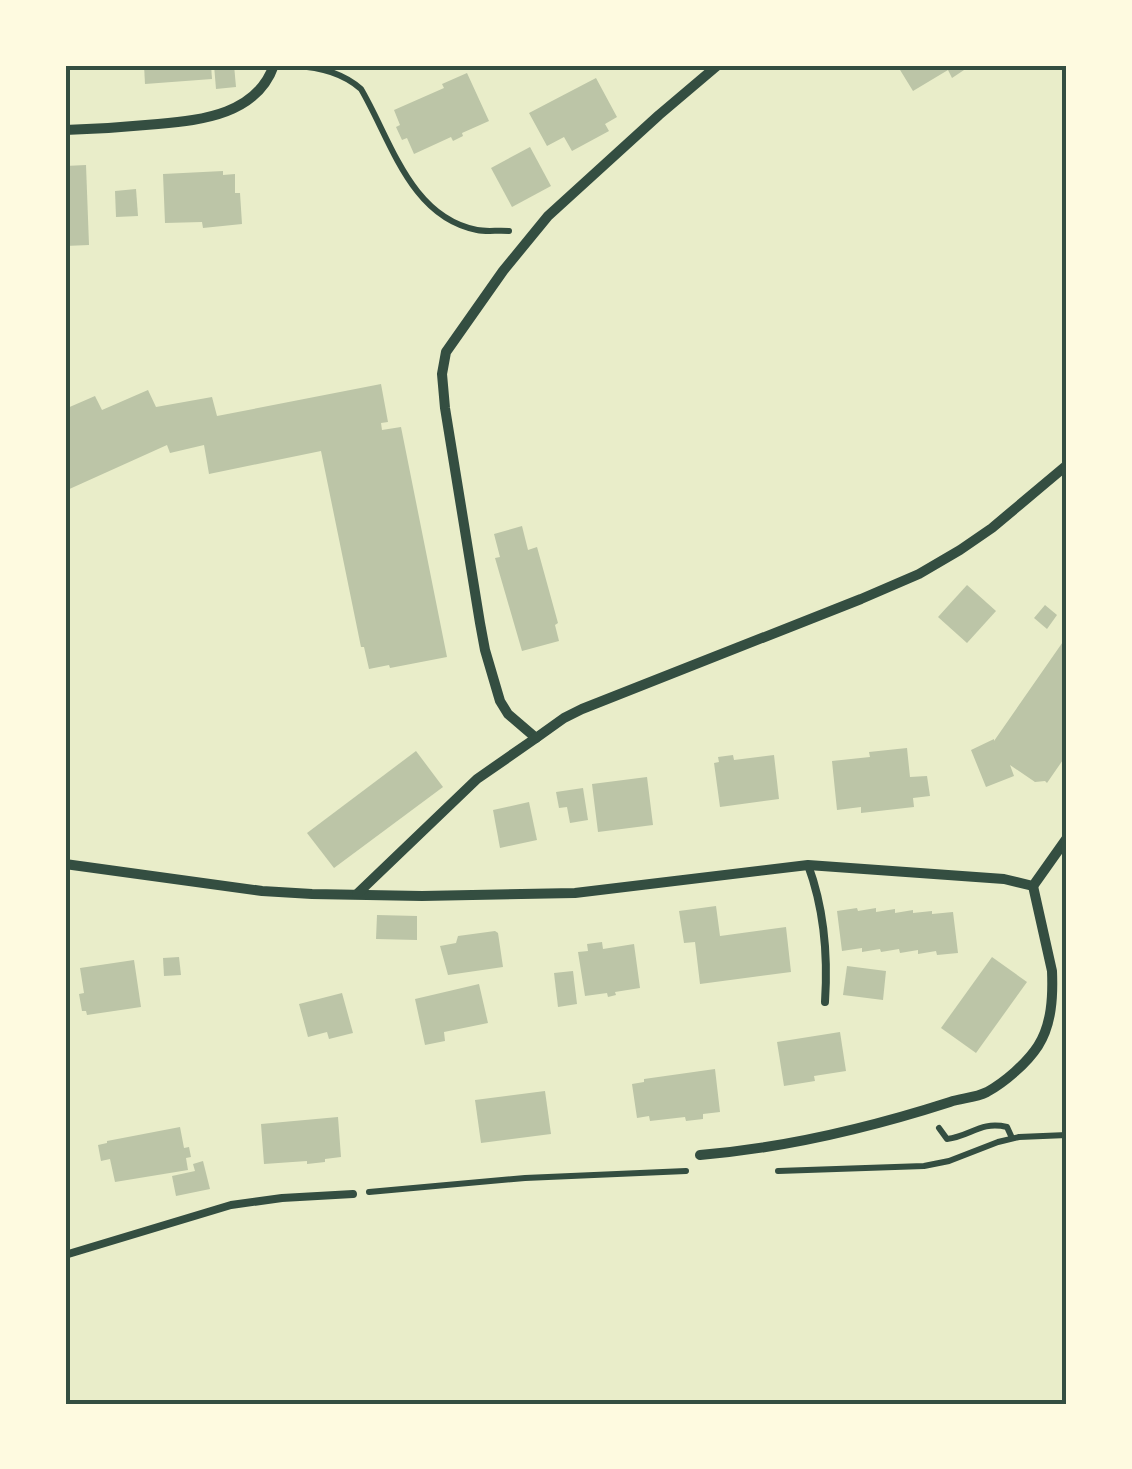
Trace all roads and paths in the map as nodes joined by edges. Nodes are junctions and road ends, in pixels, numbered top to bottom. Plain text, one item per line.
1 (274, 65) edge
2 (718, 65) edge
3 (65, 130) edge
4 (531, 236) junction
5 (1067, 464) edge
6 (536, 738) junction
7 (1067, 838) edge
8 (65, 864) edge
9 (808, 866) junction
10 (1033, 886) junction
11 (357, 894) junction
12 (824, 1002) dead end
13 (936, 1107) junction
14 (1012, 1138) dead end
15 (700, 1154) dead end
16 (353, 1194) dead end
17 (65, 1254) edge

1 - 3 street
1 - 4 path
2 - 4 street
4 - 6 street
5 - 6 street
6 - 11 street
7 - 10 street
8 - 11 street
9 - 10 street
9 - 11 street
9 - 12 lane
10 - 13 street
13 - 14 path
13 - 15 street
16 - 17 lane

